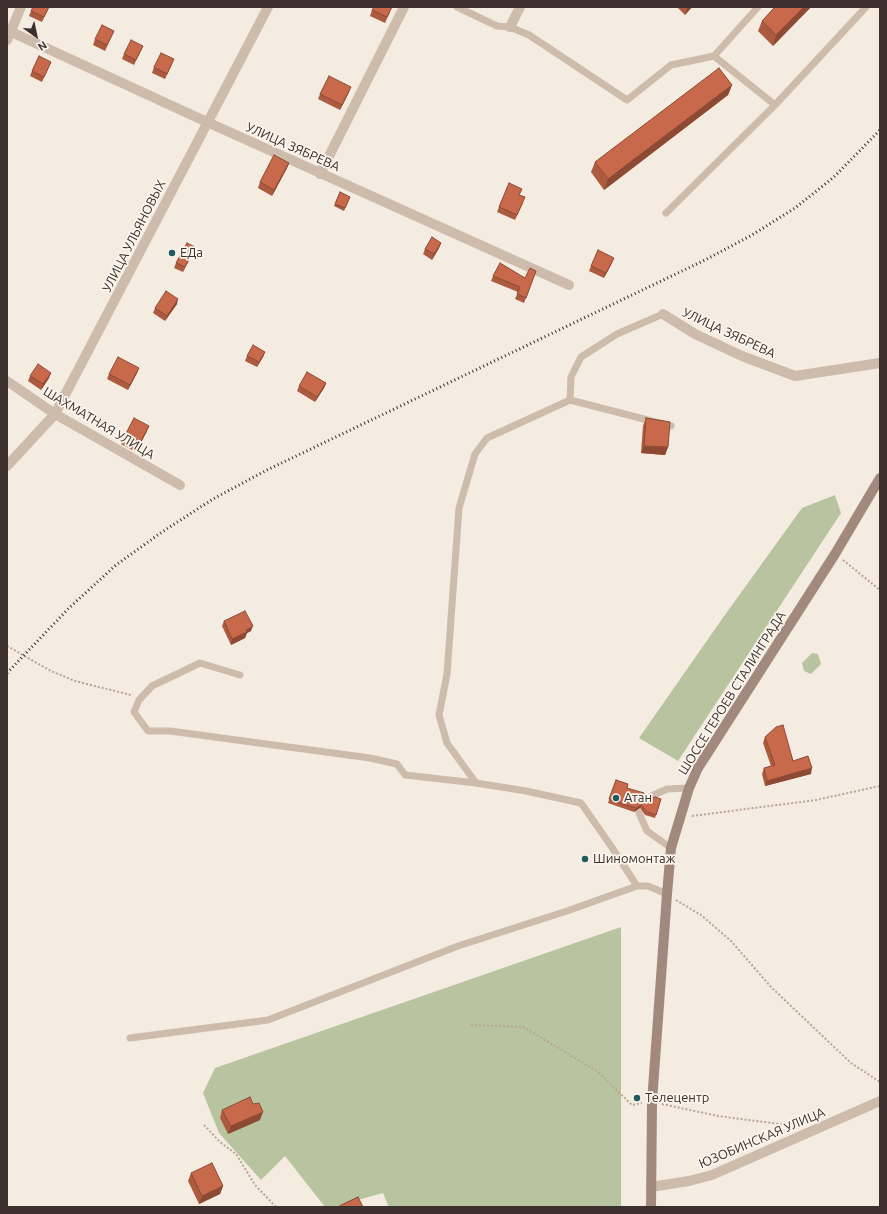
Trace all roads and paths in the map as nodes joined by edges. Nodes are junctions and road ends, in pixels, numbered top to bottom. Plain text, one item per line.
1 (21, 7) edge
2 (268, 7) edge
3 (404, 7) edge
4 (457, 7) edge
5 (520, 7) edge
6 (758, 7) edge
7 (866, 7) edge
8 (510, 27) junction
9 (8, 34) edge
10 (714, 56) junction
11 (775, 105) junction
12 (207, 122) junction
13 (320, 174) junction
14 (666, 213) dead end
15 (569, 285) dead end
16 (663, 314) joint
17 (880, 364) edge
18 (7, 381) edge
19 (570, 400) junction
20 (55, 414) junction
21 (671, 426) edge
22 (7, 466) edge
23 (880, 478) edge
24 (180, 485) dead end
25 (836, 554) junction
26 (880, 590) edge
27 (7, 646) edge
28 (240, 675) dead end
29 (141, 698) junction
30 (476, 783) junction
31 (880, 786) edge
32 (689, 788) junction
33 (647, 798) edge
34 (639, 813) dead end
35 (680, 818) junction
36 (671, 848) junction
37 (637, 886) junction
38 (667, 894) junction
39 (130, 1038) dead end
40 (880, 1082) edge
41 (880, 1101) edge
42 (204, 1125) dead end
43 (651, 1187) junction
44 (276, 1207) edge
45 (651, 1207) edge

1 - 9 street
2 - 12 street, УЛИЦА УЛЬЯНОВЫХ
3 - 13 street
4 - 8 lane
5 - 8 street
6 - 10 lane
7 - 11 lane
8 - 10 lane
9 - 12 street, УЛИЦА ЗЯБРЕВА
10 - 11 lane
11 - 14 lane
12 - 13 street, УЛИЦА ЗЯБРЕВА
12 - 20 street, УЛИЦА УЛЬЯНОВЫХ
13 - 15 street, УЛИЦА ЗЯБРЕВА
16 - 17 street, УЛИЦА ЗЯБРЕВА
16 - 19 lane
18 - 20 street, ШАХМАТНАЯ УЛИЦА
19 - 21 lane
19 - 30 lane
20 - 22 street, УЛИЦА УЛЬЯНОВЫХ
20 - 24 street, ШАХМАТНАЯ УЛИЦА
23 - 25 main road, ШОССЕ ГЕРОЕВ СТАЛИНГРАДА
25 - 26 path
25 - 32 main road, ШОССЕ ГЕРОЕВ СТАЛИНГРАДА
27 - 29 path
28 - 29 lane
29 - 30 lane
30 - 37 lane
31 - 35 path
32 - 33 lane
32 - 35 main road, ШОССЕ ГЕРОЕВ СТАЛИНГРАДА
34 - 36 lane
35 - 36 main road, ШОССЕ ГЕРОЕВ СТАЛИНГРАДА
36 - 38 main road, ШОССЕ ГЕРОЕВ СТАЛИНГРАДА
37 - 38 lane
37 - 39 lane
38 - 40 path
38 - 43 main road, ШОССЕ ГЕРОЕВ СТАЛИНГРАДА
41 - 43 street, ЮЗОБИНСКАЯ УЛИЦА
42 - 44 path
43 - 45 main road, ШОССЕ ГЕРОЕВ СТАЛИНГРАДА

